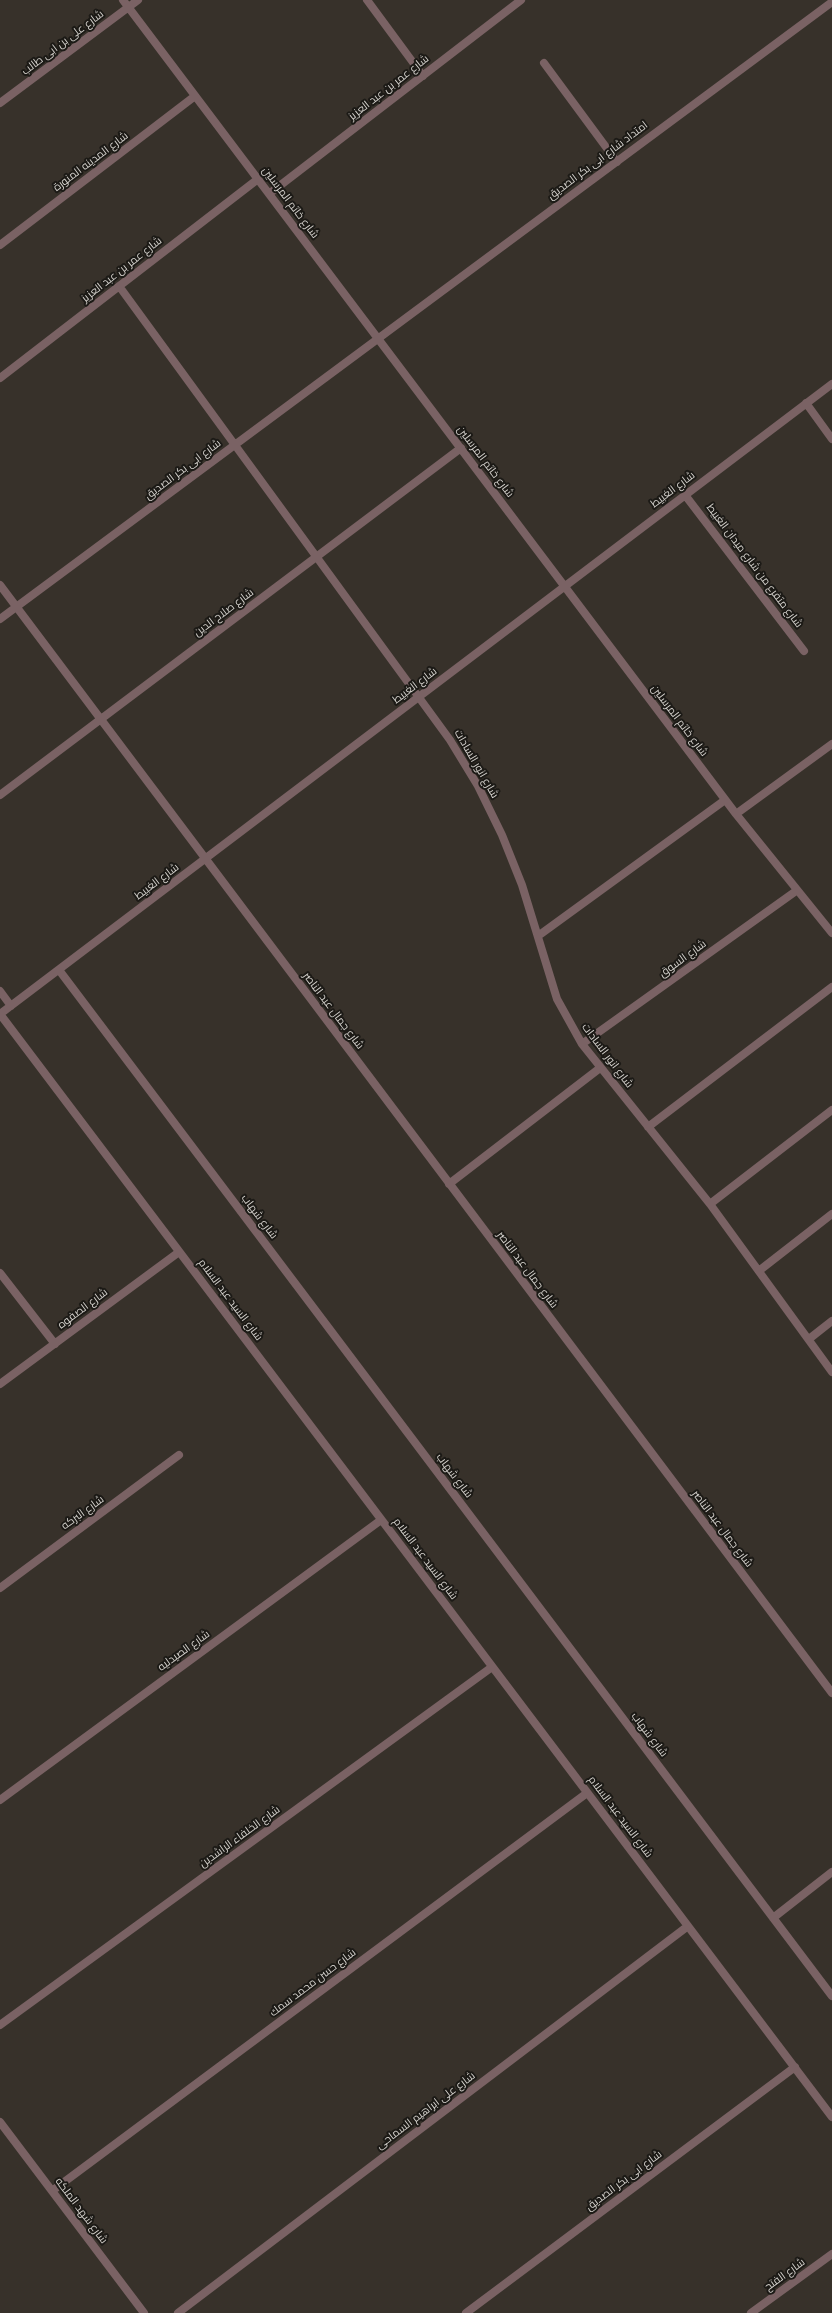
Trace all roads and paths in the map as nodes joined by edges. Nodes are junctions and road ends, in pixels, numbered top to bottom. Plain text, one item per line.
1 (123, 0) edge
2 (138, 0) edge
3 (367, 0) edge
4 (521, 0) edge
5 (832, 2) edge
6 (129, 7) junction
7 (544, 64) dead end
8 (423, 76) junction
9 (195, 96) junction
10 (0, 103) edge
11 (617, 162) junction
12 (258, 179) junction
13 (269, 194) junction
14 (0, 245) edge
15 (119, 286) junction
16 (378, 338) junction
17 (0, 378) edge
18 (832, 384) edge
19 (806, 403) junction
20 (832, 440) edge
21 (236, 444) junction
22 (461, 448) junction
23 (686, 495) junction
24 (318, 556) junction
25 (0, 585) edge
26 (564, 587) junction
27 (16, 607) junction
28 (0, 619) edge
29 (804, 651) dead end
30 (420, 696) junction
31 (100, 719) junction
32 (832, 744) edge
33 (0, 795) edge
34 (725, 800) junction
35 (736, 814) junction
36 (205, 859) junction
37 (796, 891) junction
38 (832, 933) edge
39 (538, 936) junction
40 (59, 970) junction
41 (832, 987) edge
42 (0, 991) edge
43 (11, 1006) junction
44 (0, 1014) edge
45 (582, 1044) junction
46 (600, 1068) junction
47 (832, 1110) edge
48 (648, 1127) junction
49 (449, 1184) junction
50 (710, 1204) junction
51 (832, 1214) edge
52 (179, 1252) junction
53 (760, 1270) junction
54 (0, 1273) edge
55 (832, 1322) edge
56 (809, 1339) junction
57 (55, 1344) junction
58 (832, 1372) edge
59 (0, 1384) edge
60 (179, 1455) dead end
61 (381, 1520) junction
62 (0, 1588) edge
63 (492, 1667) junction
64 (832, 1693) edge
65 (587, 1792) junction
66 (0, 1800) edge
67 (832, 1872) edge
68 (773, 1918) junction
69 (688, 1926) junction
70 (832, 1996) edge
71 (0, 2025) edge
72 (795, 2068) junction
73 (832, 2117) edge
74 (0, 2122) edge
75 (52, 2191) junction
76 (832, 2254) edge
77 (144, 2313) edge
78 (178, 2313) edge
79 (466, 2313) edge
80 (751, 2313) edge

1 - 6 street, شارع خاتم المرسلين
2 - 6 street, شارع على بن ابى طالب
3 - 8 street
4 - 8 street, شارع عمر بن عبد العزيز
5 - 11 street, امتداد شارع ابى بكر الصديق
6 - 9 street, شارع خاتم المرسلين
6 - 10 street, شارع على بن ابى طالب
7 - 11 street
8 - 13 street, شارع عمر بن عبد العزيز
9 - 12 street, شارع خاتم المرسلين
9 - 14 street, شارع المدينه المنورة
11 - 16 street, امتداد شارع ابى بكر الصديق
12 - 13 street, شارع خاتم المرسلين
12 - 15 street, شارع عمر بن عبد العزيز
13 - 16 street, شارع خاتم المرسلين
15 - 17 street, شارع عمر بن عبد العزيز
15 - 21 street, شارع انور السادات
16 - 21 street, شارع ابى بكر الصديق
16 - 22 street, شارع خاتم المرسلين
18 - 19 street, شارع الغبيط
19 - 20 street
19 - 23 street, شارع الغبيط
21 - 24 street, شارع انور السادات
21 - 27 street, شارع ابى بكر الصديق
22 - 24 street, شارع صلاح الدين
22 - 26 street, شارع خاتم المرسلين
23 - 26 street, شارع الغبيط
23 - 29 street, شارع متفرع من شارع ميدان الغبيط
24 - 30 street, شارع انور السادات
24 - 31 street, شارع صلاح الدين
25 - 27 street, شارع جمال عبد الناصر
26 - 30 street, شارع الغبيط
26 - 34 street, شارع خاتم المرسلين
27 - 28 street, شارع ابى بكر الصديق
27 - 31 street, شارع جمال عبد الناصر
30 - 36 street, شارع الغبيط
30 - 39 street, شارع انور السادات
31 - 33 street, شارع صلاح الدين
31 - 36 street, شارع جمال عبد الناصر
32 - 35 street
34 - 35 street, شارع خاتم المرسلين
34 - 39 street
35 - 37 street, شارع خاتم المرسلين
36 - 40 street, شارع الغبيط
36 - 49 street, شارع جمال عبد الناصر
37 - 38 street, شارع خاتم المرسلين
37 - 45 street, شارع السوق
39 - 45 street, شارع انور السادات
40 - 43 street, شارع الغبيط
40 - 68 street, شارع شهاب
41 - 48 street
42 - 43 street
43 - 44 street, شارع الغبيط
44 - 52 street, شارع السيد عبد السلام
45 - 46 street, شارع انور السادات
46 - 48 street, شارع انور السادات
46 - 49 street
47 - 50 street
48 - 50 street, شارع انور السادات
49 - 64 street, شارع جمال عبد الناصر
50 - 53 street, شارع انور السادات
51 - 53 street
52 - 57 street, شارع الصفوه
52 - 61 street, شارع السيد عبد السلام
53 - 56 street, شارع انور السادات
54 - 57 street
55 - 56 street
56 - 58 street, شارع انور السادات
57 - 59 street, شارع الصفوه
60 - 62 street, شارع البركه
61 - 63 street, شارع السيد عبد السلام
61 - 66 street, شارع الصيدليه
63 - 65 street, شارع السيد عبد السلام
63 - 71 street, شارع الخلفاء الراشدين
65 - 69 street, شارع السيد عبد السلام
65 - 75 street, شارع حسن محمد سمك
67 - 68 street
68 - 70 street, شارع شهاب
69 - 72 street, شارع السيد عبد السلام
69 - 78 street, شارع على ابراهيم السماحى
72 - 73 street, شارع السيد عبد السلام
72 - 79 street, شارع ابى بكر الصديق
74 - 75 street, شارع شهد الملكه
75 - 77 street, شارع شهد الملكه
76 - 80 street, شارع الفتح

